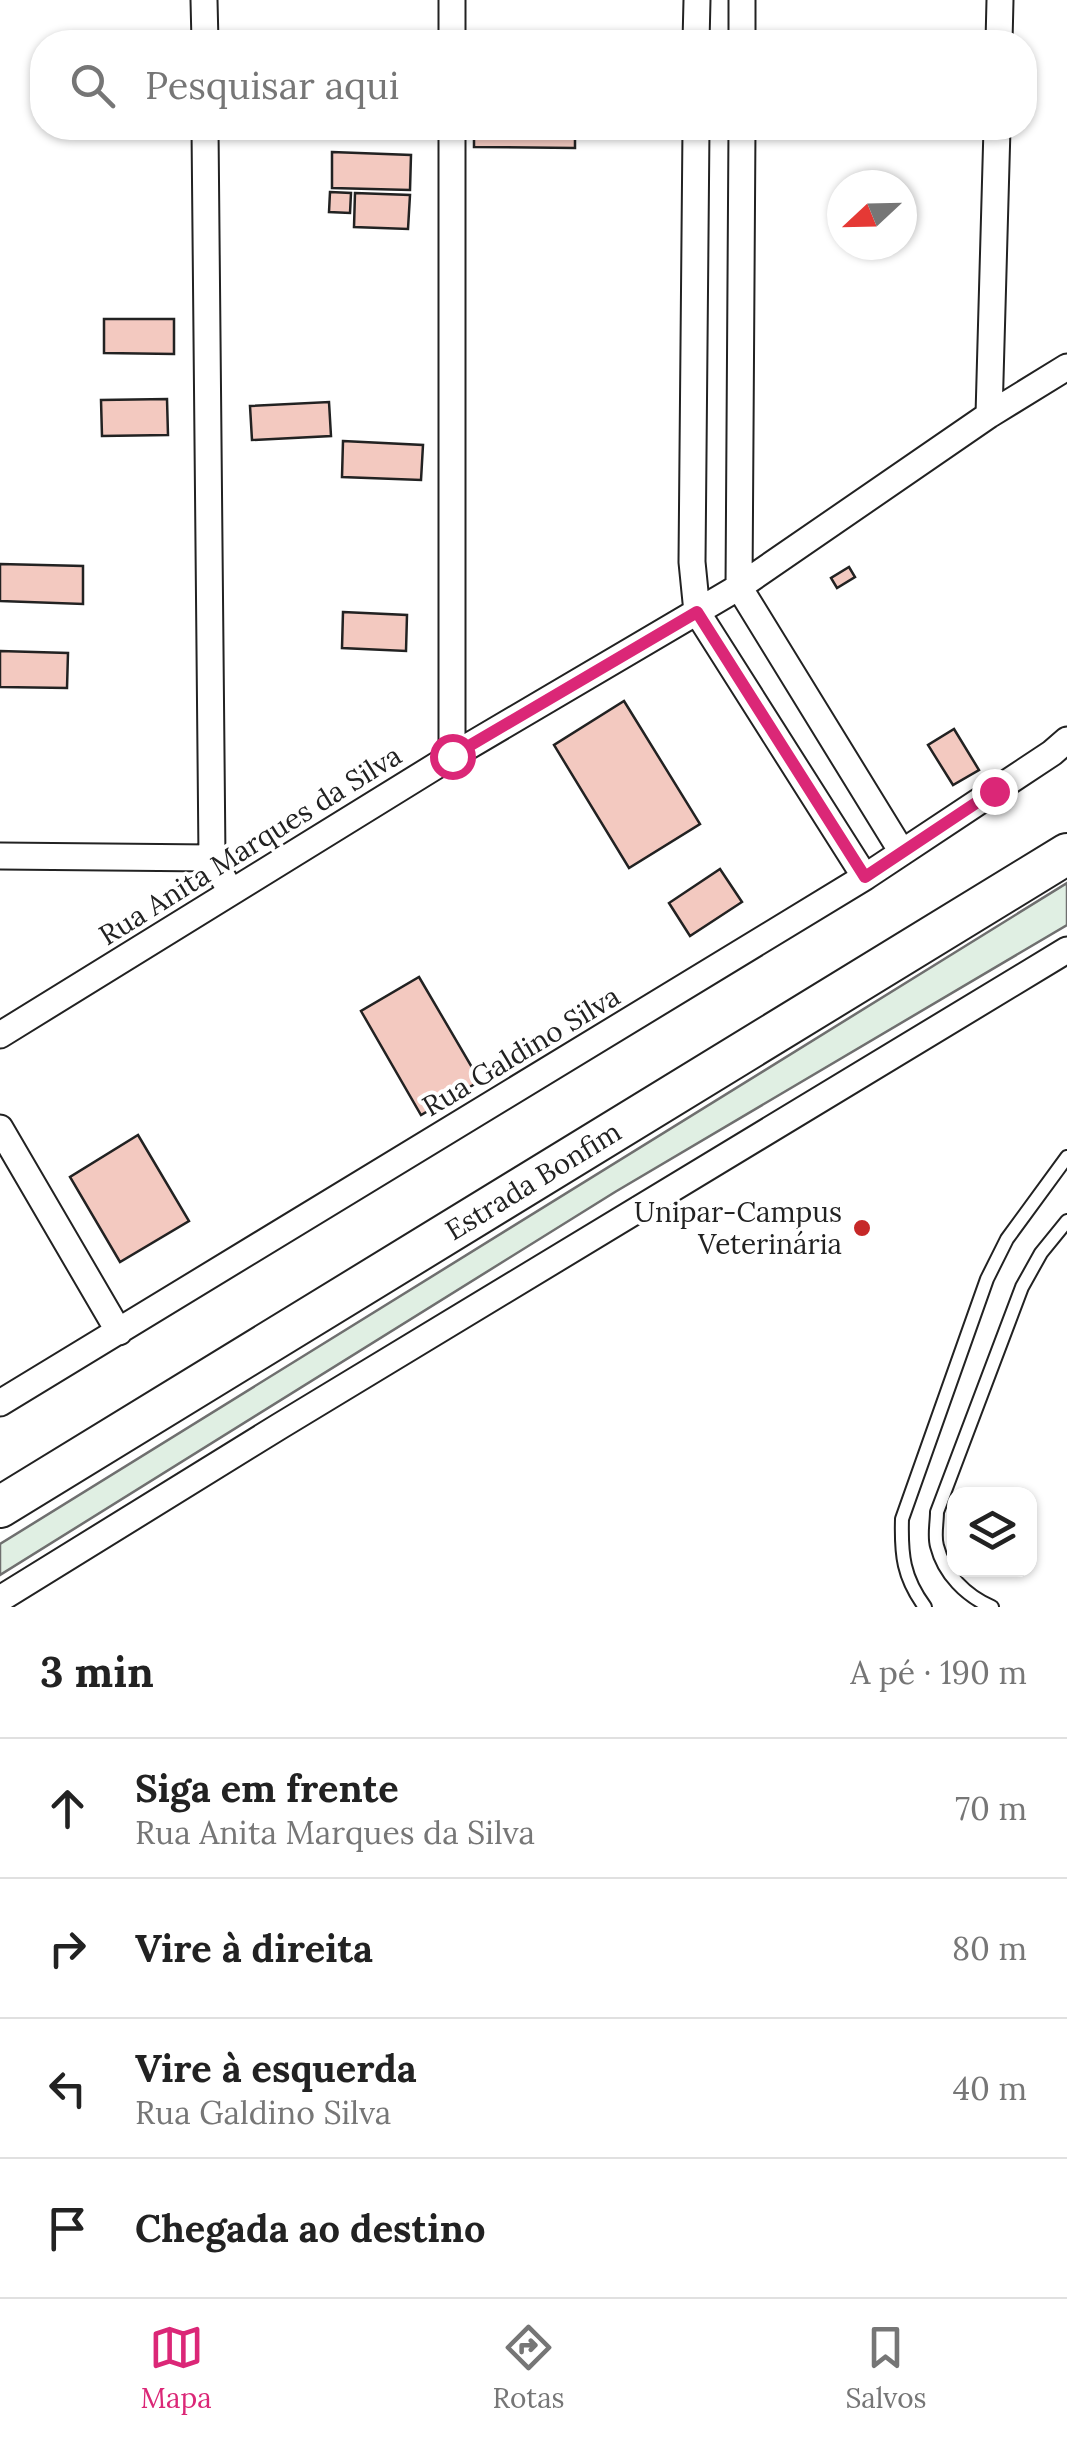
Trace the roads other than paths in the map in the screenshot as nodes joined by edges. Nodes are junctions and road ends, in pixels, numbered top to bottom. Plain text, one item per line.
1 (204, 0) edge
2 (452, 0) edge
3 (697, 0) edge
4 (742, 0) edge
5 (1000, 0) edge
6 (204, 30) edge
7 (452, 30) edge
8 (696, 30) edge
9 (742, 30) edge
10 (999, 30) edge
11 (205, 140) edge
12 (452, 140) edge
13 (696, 140) edge
14 (742, 140) edge
15 (997, 140) edge
16 (1067, 366) edge
17 (989, 415) junction
18 (739, 587) junction
19 (697, 612) junction
20 (1067, 740) edge
21 (452, 756) junction
22 (902, 852) junction
23 (1067, 854) edge
24 (0, 856) edge
25 (212, 858) junction
26 (865, 877) junction
27 (231, 892) junction
28 (1067, 950) edge
29 (0, 1036) edge
30 (0, 1128) edge
31 (1067, 1157) edge
32 (1067, 1221) edge
33 (119, 1332) junction
34 (0, 1404) edge
35 (0, 1508) edge
36 (0, 1599) edge
37 (925, 1607) edge
38 (992, 1607) edge

1 - 6 street
2 - 7 street
3 - 8 street
4 - 9 street
5 - 10 street
11 - 25 street
12 - 21 street
13 - 19 street
14 - 18 street
15 - 17 street
16 - 17 street, Rua Anita Marques da Silva
17 - 18 street, Rua Anita Marques da Silva
18 - 19 street, Rua Anita Marques da Silva
18 - 22 street
19 - 21 street, Rua Anita Marques da Silva
19 - 26 street
20 - 22 street, Rua Galdino Silva
21 - 27 street, Rua Anita Marques da Silva
22 - 26 street, Rua Galdino Silva
23 - 35 main road, Estrada Bonfim
24 - 25 street
25 - 27 street
26 - 33 street, Rua Galdino Silva
27 - 29 street, Rua Anita Marques da Silva
28 - 36 street
30 - 33 street
31 - 37 lane
32 - 38 lane
33 - 34 street, Rua Galdino Silva

